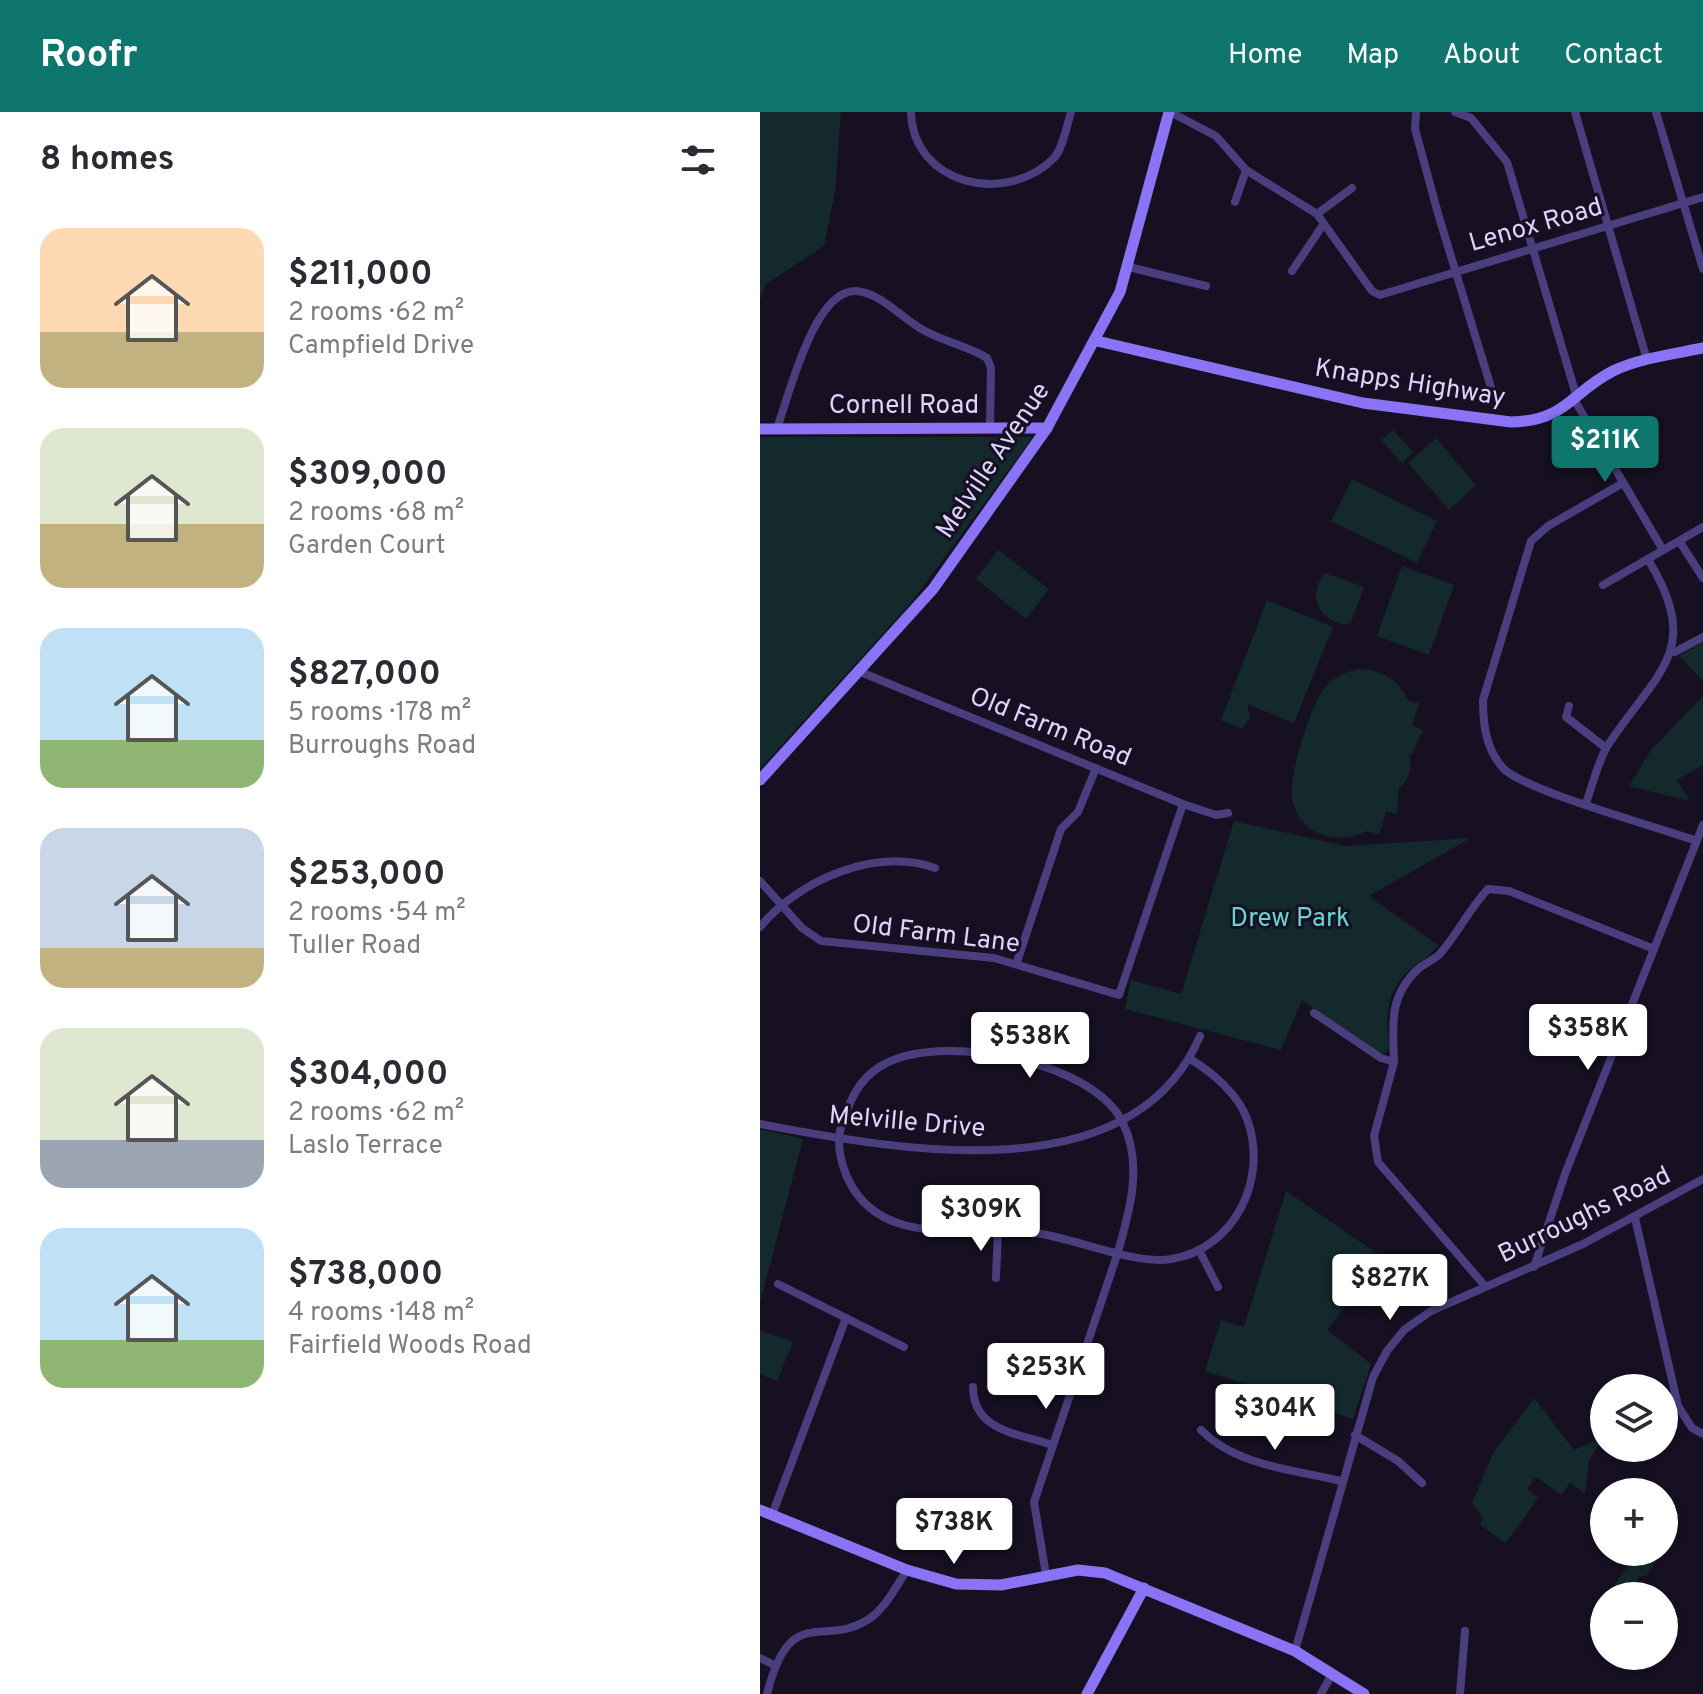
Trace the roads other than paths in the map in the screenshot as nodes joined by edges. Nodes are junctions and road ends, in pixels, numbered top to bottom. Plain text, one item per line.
1 (911, 112) edge
2 (1071, 112) edge
3 (1170, 112) edge
4 (1416, 112) edge
5 (1455, 112) edge
6 (1575, 112) edge
7 (1656, 112) edge
8 (1246, 170) junction
9 (1352, 188) dead end
10 (1703, 197) edge
11 (1235, 202) dead end
12 (1683, 203) junction
13 (1317, 214) junction
14 (1323, 225) junction
15 (1607, 226) junction
16 (1532, 248) junction
17 (1129, 267) junction
18 (1703, 269) edge
19 (1457, 270) junction
20 (1292, 271) dead end
21 (1206, 286) dead end
22 (1097, 341) junction
23 (1703, 348) edge
24 (1647, 360) junction
25 (1493, 394) dead end
26 (1576, 400) junction
27 (990, 427) junction
28 (777, 428) junction
29 (1047, 428) junction
30 (760, 429) edge
31 (1623, 483) junction
32 (1703, 527) edge
33 (1680, 542) junction
34 (1663, 550) junction
35 (1649, 561) junction
36 (1703, 578) edge
37 (1603, 585) dead end
38 (1703, 637) edge
39 (1675, 652) junction
40 (858, 671) junction
41 (1569, 706) dead end
42 (1606, 748) junction
43 (1096, 768) junction
44 (760, 780) edge
45 (1586, 803) junction
46 (1183, 804) junction
47 (1228, 813) dead end
48 (1703, 825) edge
49 (1694, 840) junction
50 (935, 868) dead end
51 (760, 881) edge
52 (780, 903) junction
53 (760, 927) edge
54 (1654, 949) junction
55 (1017, 962) junction
56 (1314, 1013) dead end
57 (1200, 1036) dead end
58 (1190, 1059) junction
59 (1394, 1062) junction
60 (1122, 1121) junction
61 (760, 1124) edge
62 (839, 1140) junction
63 (1703, 1179) edge
64 (1635, 1218) junction
65 (998, 1230) junction
66 (1199, 1250) junction
67 (1118, 1252) junction
68 (1534, 1267) junction
69 (996, 1278) dead end
70 (778, 1284) dead end
71 (1485, 1286) junction
72 (1218, 1287) dead end
73 (846, 1318) junction
74 (904, 1347) dead end
75 (1671, 1374) edge
76 (973, 1387) dead end
77 (1678, 1406) edge
78 (1201, 1430) dead end
79 (1703, 1434) edge
80 (1355, 1435) junction
81 (1052, 1445) junction
82 (1341, 1481) junction
83 (1422, 1483) dead end
84 (766, 1513) edge
85 (907, 1570) junction
86 (1046, 1575) junction
87 (1144, 1588) junction
88 (1465, 1631) dead end
89 (1295, 1651) junction
90 (760, 1658) edge
91 (774, 1665) junction
92 (1332, 1674) junction
93 (767, 1694) edge
94 (1087, 1694) edge
95 (1321, 1694) edge
96 (1364, 1694) edge
97 (1460, 1694) edge

1 - 2 street
3 - 8 street
3 - 17 street, Melville Avenue
4 - 19 street
5 - 16 street
6 - 15 street
7 - 12 street
8 - 11 street
8 - 13 street
9 - 13 street
10 - 12 street, Lenox Road
12 - 15 street, Lenox Road
12 - 18 street
13 - 14 street
14 - 19 street, Lenox Road
14 - 20 street
15 - 16 street, Lenox Road
15 - 24 street
16 - 19 street, Lenox Road
16 - 26 street
17 - 21 street
17 - 22 street, Melville Avenue
19 - 25 street
22 - 26 street, Knapps Highway
22 - 29 street, Melville Avenue
23 - 24 street, Knapps Highway
24 - 26 street, Knapps Highway
26 - 31 street
27 - 28 street, Cornell Road
27 - 28 street
27 - 29 street, Cornell Road
28 - 30 street, Cornell Road
29 - 40 street, Melville Avenue
31 - 34 street
31 - 45 street
32 - 33 street
33 - 34 street
33 - 36 street
34 - 35 street
35 - 37 street
35 - 39 street
38 - 39 street
39 - 42 street
40 - 43 street, Old Farm Road
40 - 44 street, Melville Avenue
41 - 42 street
42 - 45 street
43 - 46 street, Old Farm Road
43 - 55 street
45 - 49 street
46 - 47 street, Old Farm Road
46 - 55 street, Old Farm Lane
48 - 49 street
49 - 54 street
50 - 52 street
51 - 52 street, Old Farm Lane
52 - 53 street
52 - 55 street, Old Farm Lane
54 - 59 street
54 - 68 street
56 - 59 street
57 - 58 street, Melville Drive
58 - 60 street, Melville Drive
58 - 66 street
59 - 71 street
60 - 62 street, Melville Drive
60 - 62 street
60 - 67 street
61 - 62 street, Melville Drive
62 - 65 street
63 - 64 street, Burroughs Road
64 - 68 street, Burroughs Road
64 - 75 street
65 - 67 street
65 - 69 street
66 - 67 street
66 - 72 street
67 - 81 street
68 - 71 street, Burroughs Road
70 - 73 street
71 - 80 street, Burroughs Road
73 - 74 street
73 - 84 street
76 - 81 street
77 - 79 street
78 - 82 street
80 - 82 street, Burroughs Road
80 - 83 street
81 - 86 street
82 - 89 street, Burroughs Road
84 - 85 street
85 - 86 street
85 - 91 street
86 - 87 street
87 - 89 street
87 - 94 street
88 - 97 street
89 - 92 street
90 - 91 street
91 - 93 street
92 - 95 street
92 - 96 street

